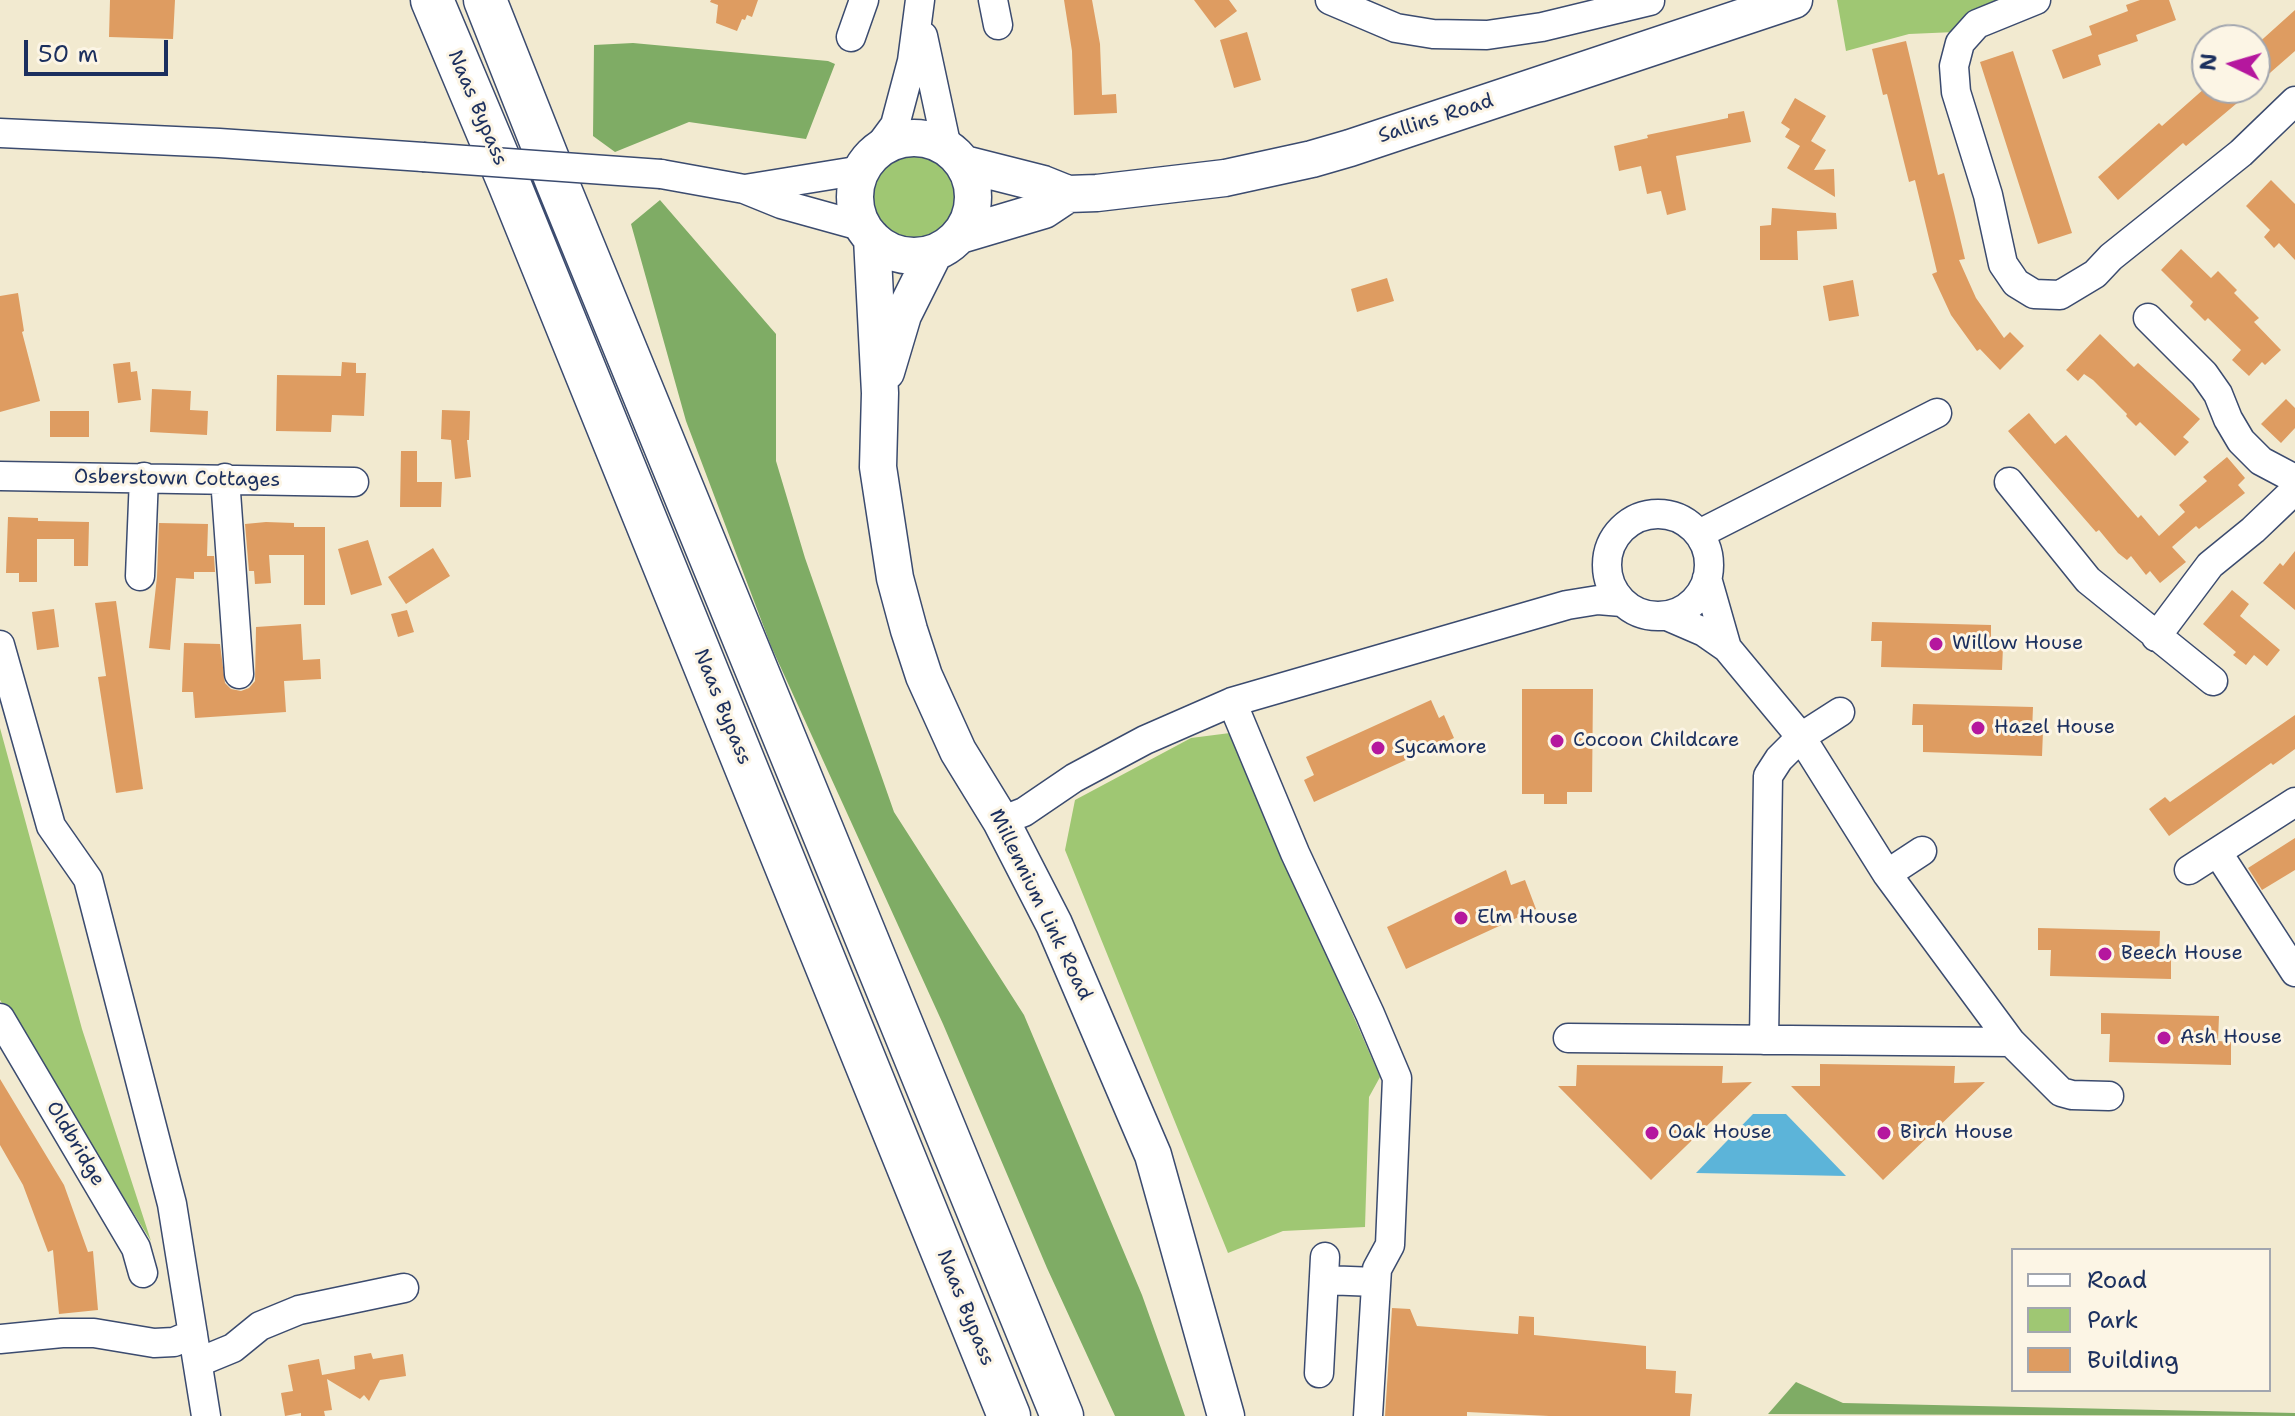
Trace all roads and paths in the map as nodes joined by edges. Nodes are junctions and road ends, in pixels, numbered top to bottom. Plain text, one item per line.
1 (432, 0) edge
2 (485, 0) edge
3 (864, 0) edge
4 (1330, 0) edge
5 (1794, 0) edge
6 (2036, 0) edge
7 (1650, 1) edge
8 (920, 6) edge
9 (851, 37) dead end
10 (2295, 101) edge
11 (0, 133) edge
12 (956, 156) junction
13 (867, 163) junction
14 (744, 189) junction
15 (1068, 194) junction
16 (868, 232) junction
17 (947, 244) junction
18 (2148, 318) dead end
19 (880, 393) junction
20 (1937, 413) dead end
21 (0, 476) edge
22 (144, 477) junction
23 (225, 478) junction
24 (2295, 479) edge
25 (354, 482) dead end
26 (2009, 482) dead end
27 (2295, 490) edge
28 (1699, 534) junction
29 (1608, 555) junction
30 (140, 576) dead end
31 (1707, 578) junction
32 (1622, 602) junction
33 (1567, 605) junction
34 (1667, 616) junction
35 (2156, 637) junction
36 (0, 645) edge
37 (1727, 648) junction
38 (239, 674) dead end
39 (2213, 681) dead end
40 (1232, 702) junction
41 (1840, 712) dead end
42 (1801, 737) junction
43 (2295, 802) edge
44 (1001, 821) junction
45 (1922, 851) dead end
46 (2218, 853) junction
47 (2189, 870) dead end
48 (1887, 874) junction
49 (2295, 972) edge
50 (0, 1018) edge
51 (1568, 1038) dead end
52 (1764, 1040) junction
53 (2011, 1042) junction
54 (2109, 1096) dead end
55 (143, 1273) dead end
56 (1376, 1282) junction
57 (404, 1288) dead end
58 (193, 1334) junction
59 (0, 1339) edge
60 (199, 1362) junction
61 (1319, 1373) dead end
62 (206, 1416) edge
63 (1009, 1416) edge
64 (1062, 1416) edge
65 (1226, 1416) edge
66 (1368, 1416) edge

1 - 63 highway, Naas Bypass
2 - 64 highway
3 - 9 street
4 - 7 street
5 - 15 main road, Sallins Road
6 - 10 street
8 - 12 street
8 - 13 street
11 - 14 street, bridge
12 - 13 main road
12 - 15 main road, Sallins Road
12 - 17 main road
13 - 14 street
13 - 16 main road
14 - 16 street
15 - 17 main road, Sallins Road
16 - 17 main road
16 - 19 main road, Millennium Link Road
17 - 19 main road, Millennium Link Road
18 - 24 street
19 - 44 main road, Millennium Link Road
20 - 28 street
21 - 22 street, Osberstown Cottages
22 - 23 street, Osberstown Cottages
22 - 30 street
23 - 25 street, Osberstown Cottages
23 - 38 street
26 - 35 street
27 - 35 street
28 - 29 street
28 - 31 street
29 - 32 street
29 - 33 street
31 - 34 street
31 - 37 street
32 - 33 street
32 - 34 street
33 - 40 street
34 - 37 street
35 - 39 street
36 - 58 street
37 - 42 street
40 - 44 street
40 - 56 street
41 - 42 street
42 - 48 street
42 - 52 street
43 - 46 street
44 - 65 main road, Millennium Link Road
45 - 48 street
46 - 47 street
46 - 49 street
48 - 53 street
50 - 55 street, Oldbridge
51 - 52 street
52 - 53 street
53 - 54 street
56 - 61 street
56 - 66 street
57 - 60 street
58 - 59 street
58 - 60 street
60 - 62 street

